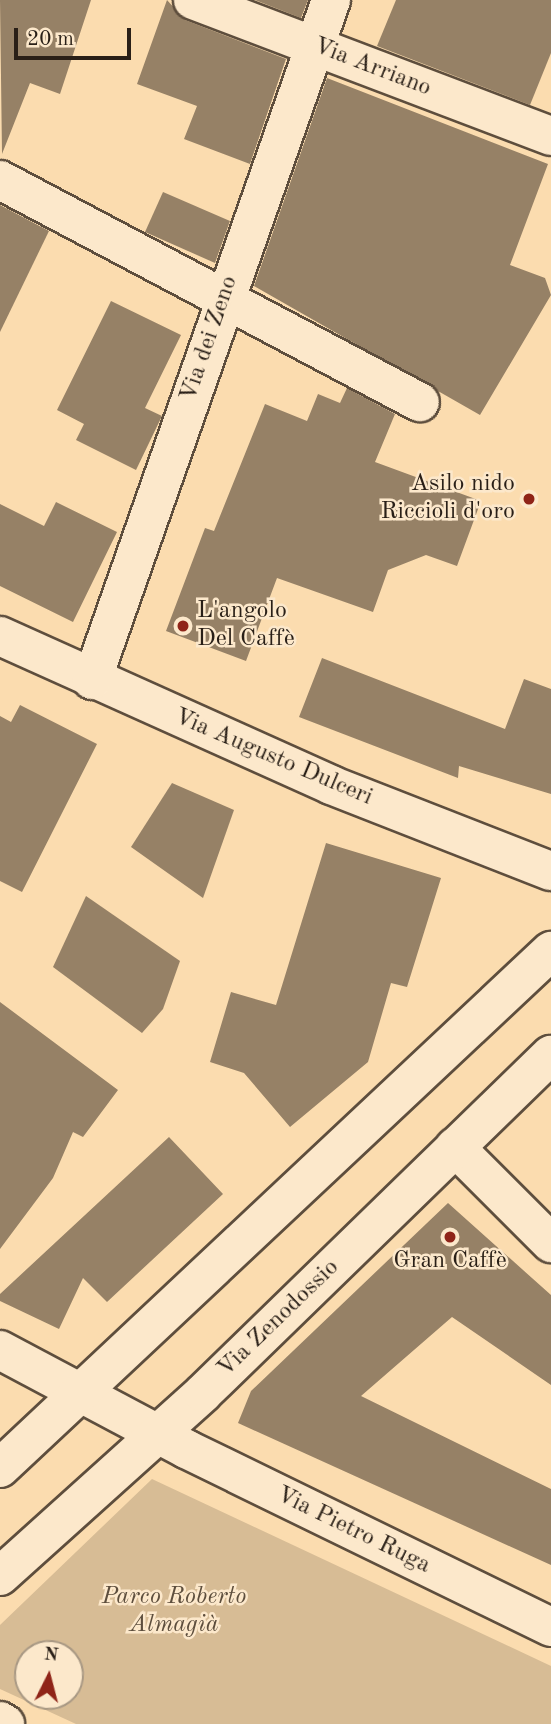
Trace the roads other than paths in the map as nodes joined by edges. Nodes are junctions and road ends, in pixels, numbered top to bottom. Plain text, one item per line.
1 (193, 0) edge
2 (331, 0) edge
3 (314, 46) junction
4 (551, 136) edge
5 (0, 180) edge
6 (224, 297) junction
7 (420, 402) dead end
8 (0, 635) edge
9 (92, 680) junction
10 (551, 871) edge
11 (551, 951) edge
12 (551, 1055) edge
13 (455, 1147) junction
14 (551, 1242) edge
15 (0, 1350) edge
16 (85, 1393) junction
17 (156, 1434) junction
18 (0, 1468) edge
19 (0, 1576) edge
20 (551, 1628) edge
21 (0, 1721) edge
22 (5, 1724) edge

1 - 3 street, Via Arriano
2 - 3 street, Via dei Zeno
3 - 4 street, Via Arriano
3 - 6 street, Via dei Zeno
5 - 6 street
6 - 7 street
6 - 9 street, Via dei Zeno
8 - 9 street, Via Augusto Dulceri
9 - 10 street, Via Augusto Dulceri
11 - 16 street
12 - 13 street, Via Zenodossio
13 - 14 street
13 - 17 street, Via Zenodossio
15 - 16 street, Via Pietro Ruga
16 - 17 street, Via Pietro Ruga
16 - 18 street
17 - 19 street, Via Zenodossio
17 - 20 street, Via Pietro Ruga
21 - 22 street

